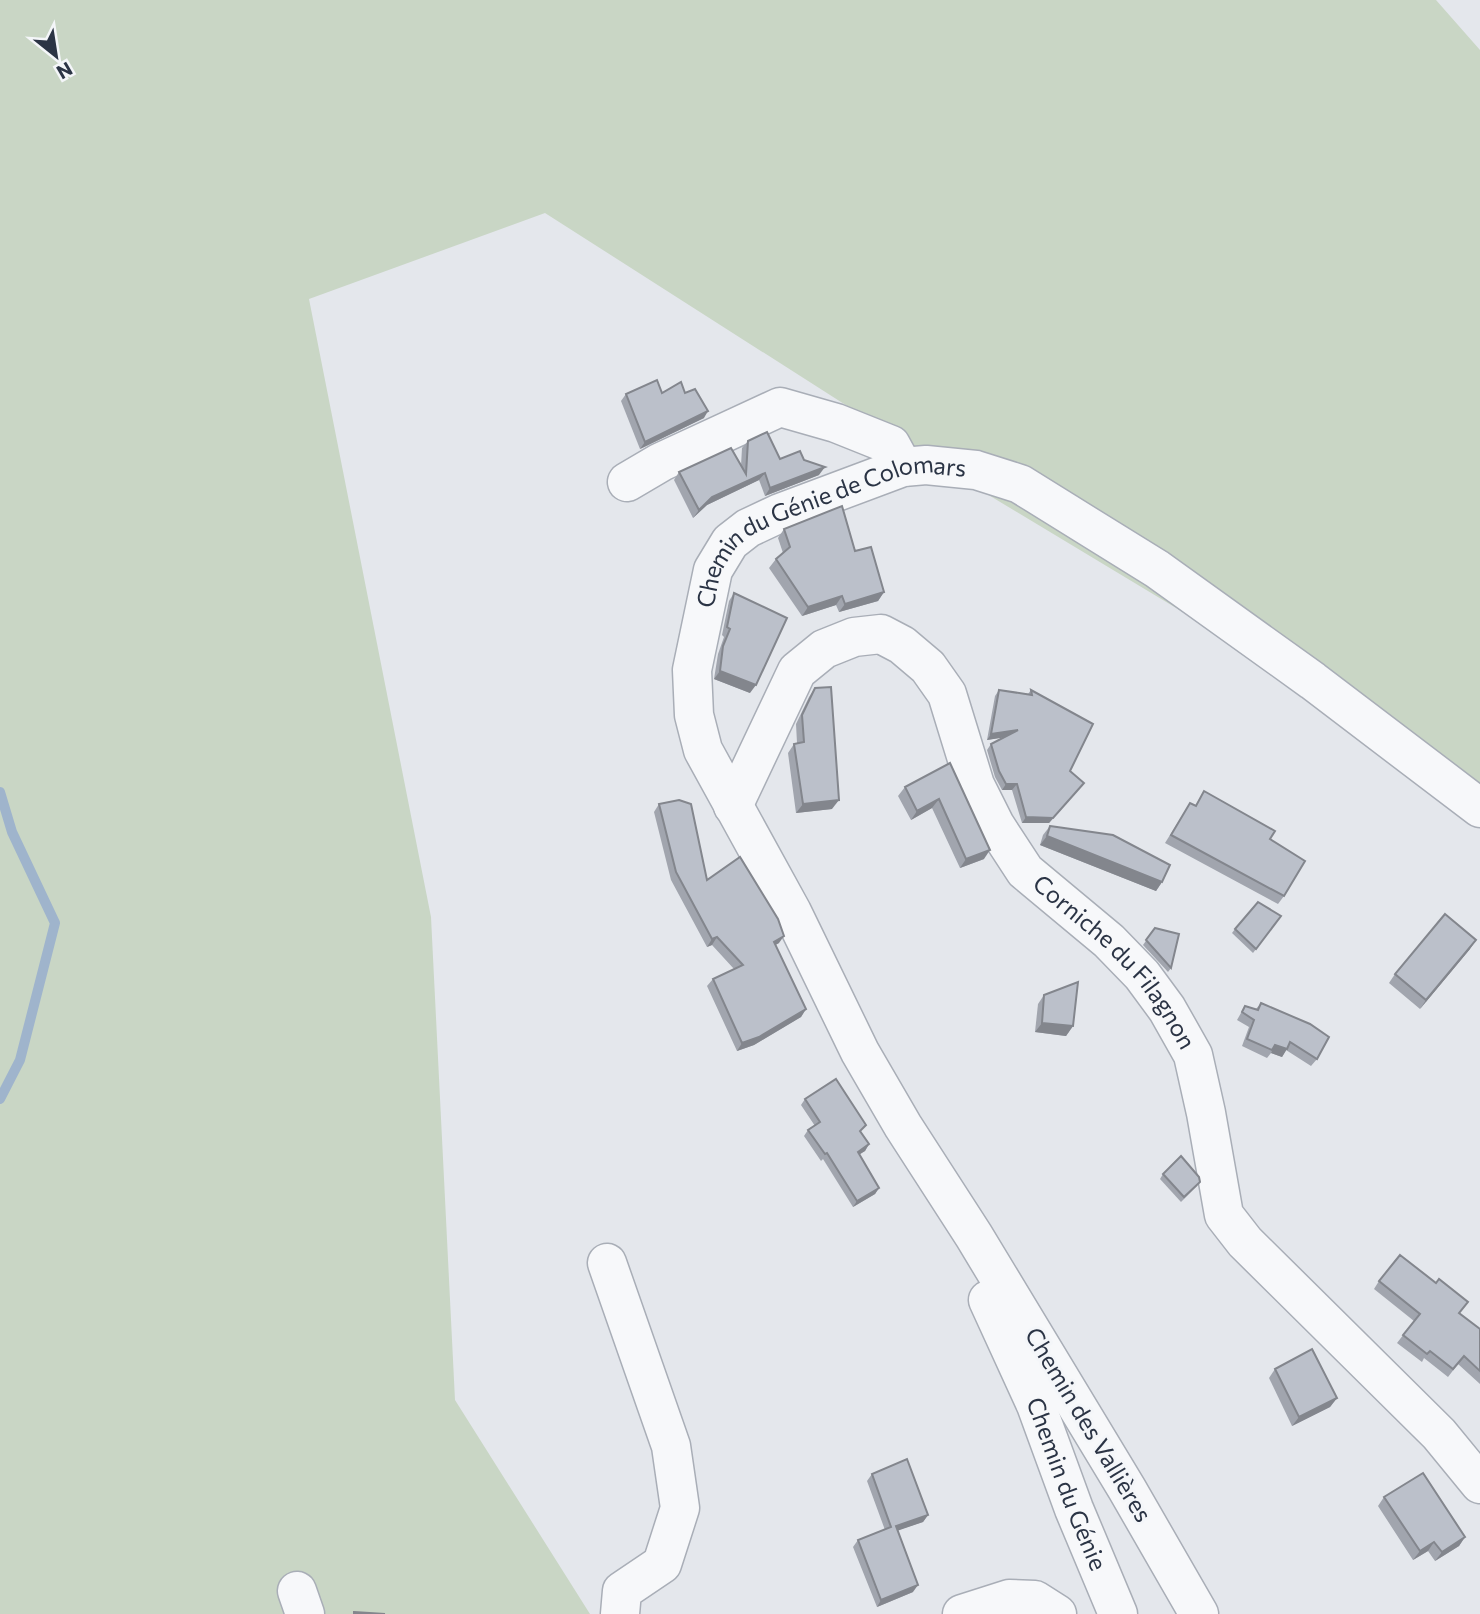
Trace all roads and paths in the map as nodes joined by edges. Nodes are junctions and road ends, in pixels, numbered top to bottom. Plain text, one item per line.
1 (903, 467) junction
2 (627, 482) dead end
3 (733, 806) junction
4 (1480, 808) edge
5 (975, 1236) junction
6 (607, 1263) dead end
7 (1480, 1484) edge
8 (620, 1614) edge
9 (962, 1614) edge
10 (1057, 1614) edge
11 (1118, 1614) edge
12 (1199, 1614) edge

1 - 2 street
1 - 3 street, Chemin du Génie de Colomars
1 - 4 street, Chemin du Génie de Colomars
3 - 5 street, Chemin du Génie de Colomars
3 - 7 street, Corniche du Filagnon
5 - 11 street, Chemin du Génie
5 - 12 street, Chemin des Vallières
6 - 8 street
9 - 10 street

